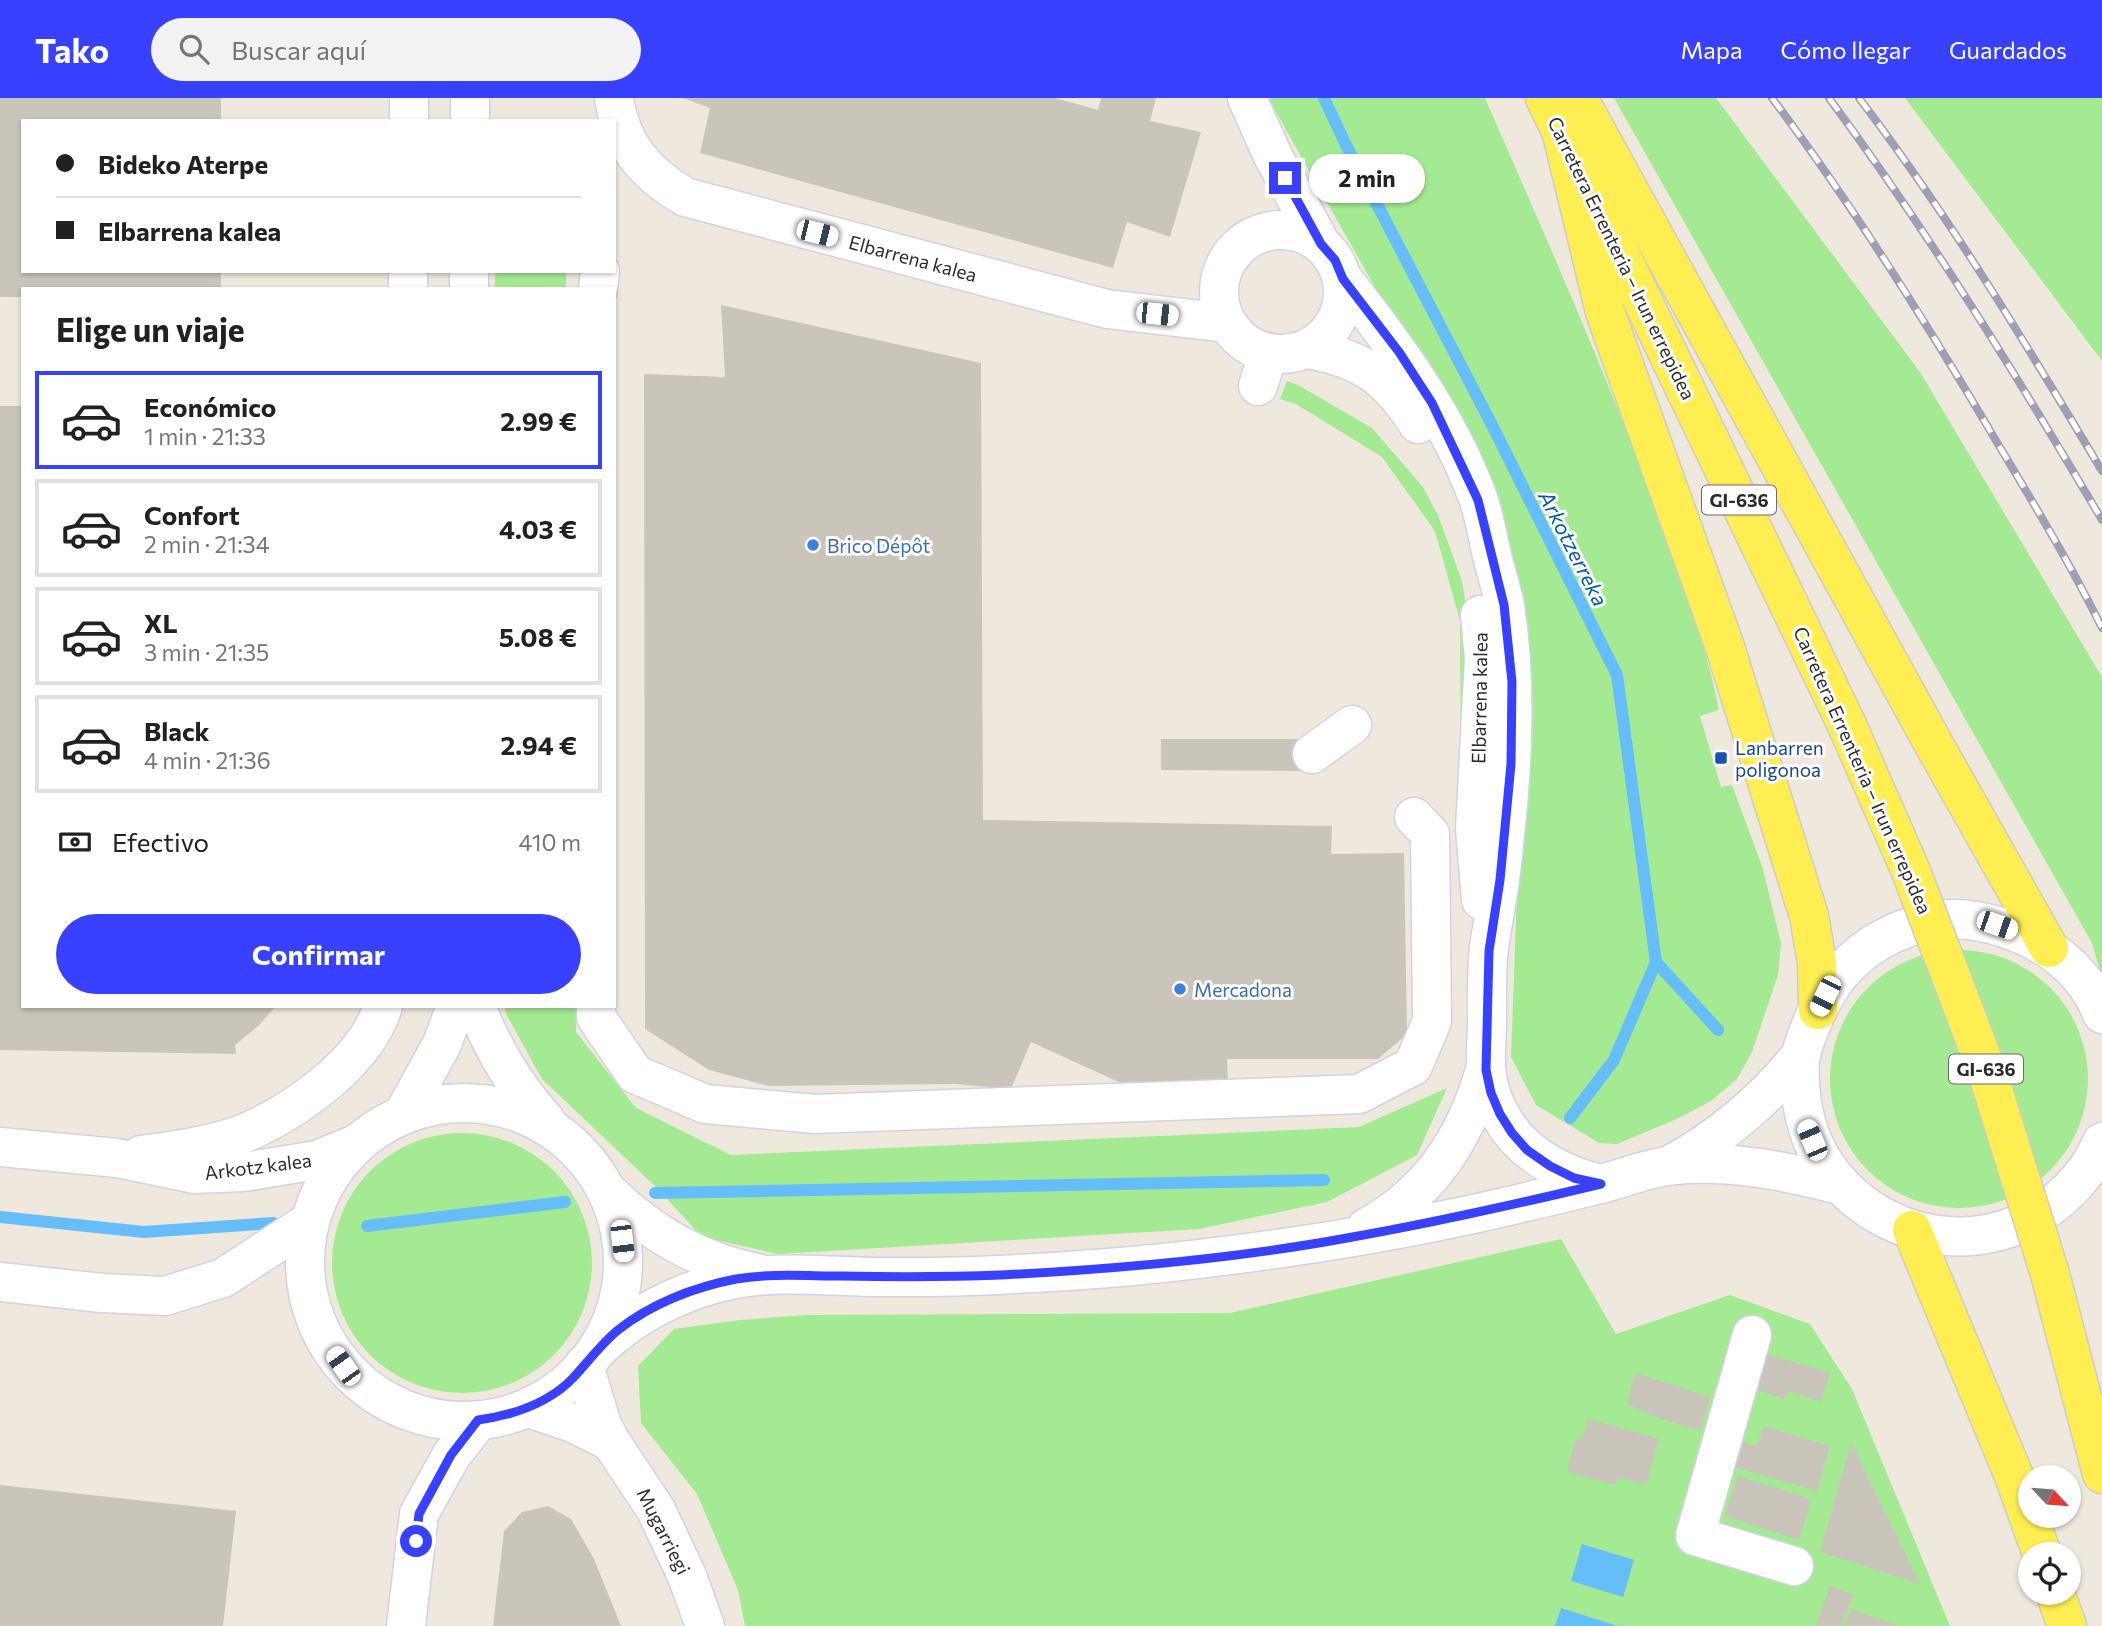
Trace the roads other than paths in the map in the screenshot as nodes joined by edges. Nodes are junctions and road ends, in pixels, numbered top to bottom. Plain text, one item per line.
1 (409, 98) edge
2 (470, 98) edge
3 (613, 98) edge
4 (1247, 98) edge
5 (1545, 98) edge
6 (1578, 98) edge
7 (409, 119) edge
8 (470, 119) edge
9 (611, 119) edge
10 (1562, 134) junction
11 (1321, 244) junction
12 (1343, 279) junction
13 (1227, 323) junction
14 (1308, 349) junction
15 (1512, 682) junction
16 (1352, 725) dead end
17 (1312, 754) dead end
18 (1475, 829) junction
19 (2049, 948) junction
20 (1489, 951) junction
21 (382, 1008) edge
22 (455, 1008) edge
23 (478, 1008) edge
24 (596, 1008) edge
25 (1818, 1010) junction
26 (2101, 1010) edge
27 (1801, 1055) junction
28 (1486, 1070) junction
29 (404, 1113) junction
30 (552, 1128) junction
31 (2102, 1142) edge
32 (356, 1144) junction
33 (0, 1147) edge
34 (117, 1158) junction
35 (1670, 1165) junction
36 (1601, 1184) junction
37 (1840, 1185) junction
38 (608, 1193) junction
39 (309, 1222) junction
40 (1912, 1230) junction
41 (1345, 1239) junction
42 (769, 1275) junction
43 (0, 1282) edge
44 (1752, 1335) dead end
45 (589, 1359) junction
46 (529, 1408) junction
47 (478, 1420) junction
48 (611, 1442) junction
49 (2102, 1474) edge
50 (2038, 1542) edge
51 (1794, 1566) dead end
52 (2060, 1605) edge
53 (406, 1626) edge
54 (705, 1626) edge
55 (2067, 1626) edge

1 - 7 street
2 - 8 street
3 - 9 street
3 - 13 street, Elbarrena kalea
4 - 11 street, Elbarrena kalea
5 - 10 main road, Carretera Errenteria – Irun errepidea / GI-636
6 - 19 main road
10 - 25 main road
10 - 49 main road, Carretera Errenteria – Irun errepidea / GI-636, bridge
11 - 12 street, Elbarrena kalea
11 - 13 street
12 - 14 street
12 - 15 street, Elbarrena kalea
13 - 14 street, Elbarrena kalea
14 - 18 street, Elbarrena kalea
15 - 18 street, Elbarrena kalea
15 - 20 street, Elbarrena kalea
16 - 17 street
18 - 20 street, Elbarrena kalea
18 - 24 street
19 - 25 street
19 - 26 street
20 - 28 street, Elbarrena kalea
21 - 34 street, Arkotz kalea
22 - 29 street
23 - 30 street
25 - 27 street
27 - 35 street
27 - 37 street
28 - 36 street, Elbarrena kalea
28 - 41 street, Elbarrena kalea
29 - 30 street
29 - 32 street
30 - 38 street
31 - 40 street
32 - 34 street, Arkotz kalea
32 - 39 street
33 - 34 street, Arkotz kalea
35 - 36 street
35 - 37 street
36 - 41 street
37 - 40 street
38 - 42 street
38 - 45 street
39 - 43 street
39 - 47 street
40 - 50 main road
41 - 42 street
42 - 45 street
44 - 51 street
45 - 46 street
45 - 48 street, Mugarriegi
46 - 47 street
46 - 48 street, Mugarriegi
47 - 53 street
48 - 54 street, Mugarriegi
52 - 55 main road

